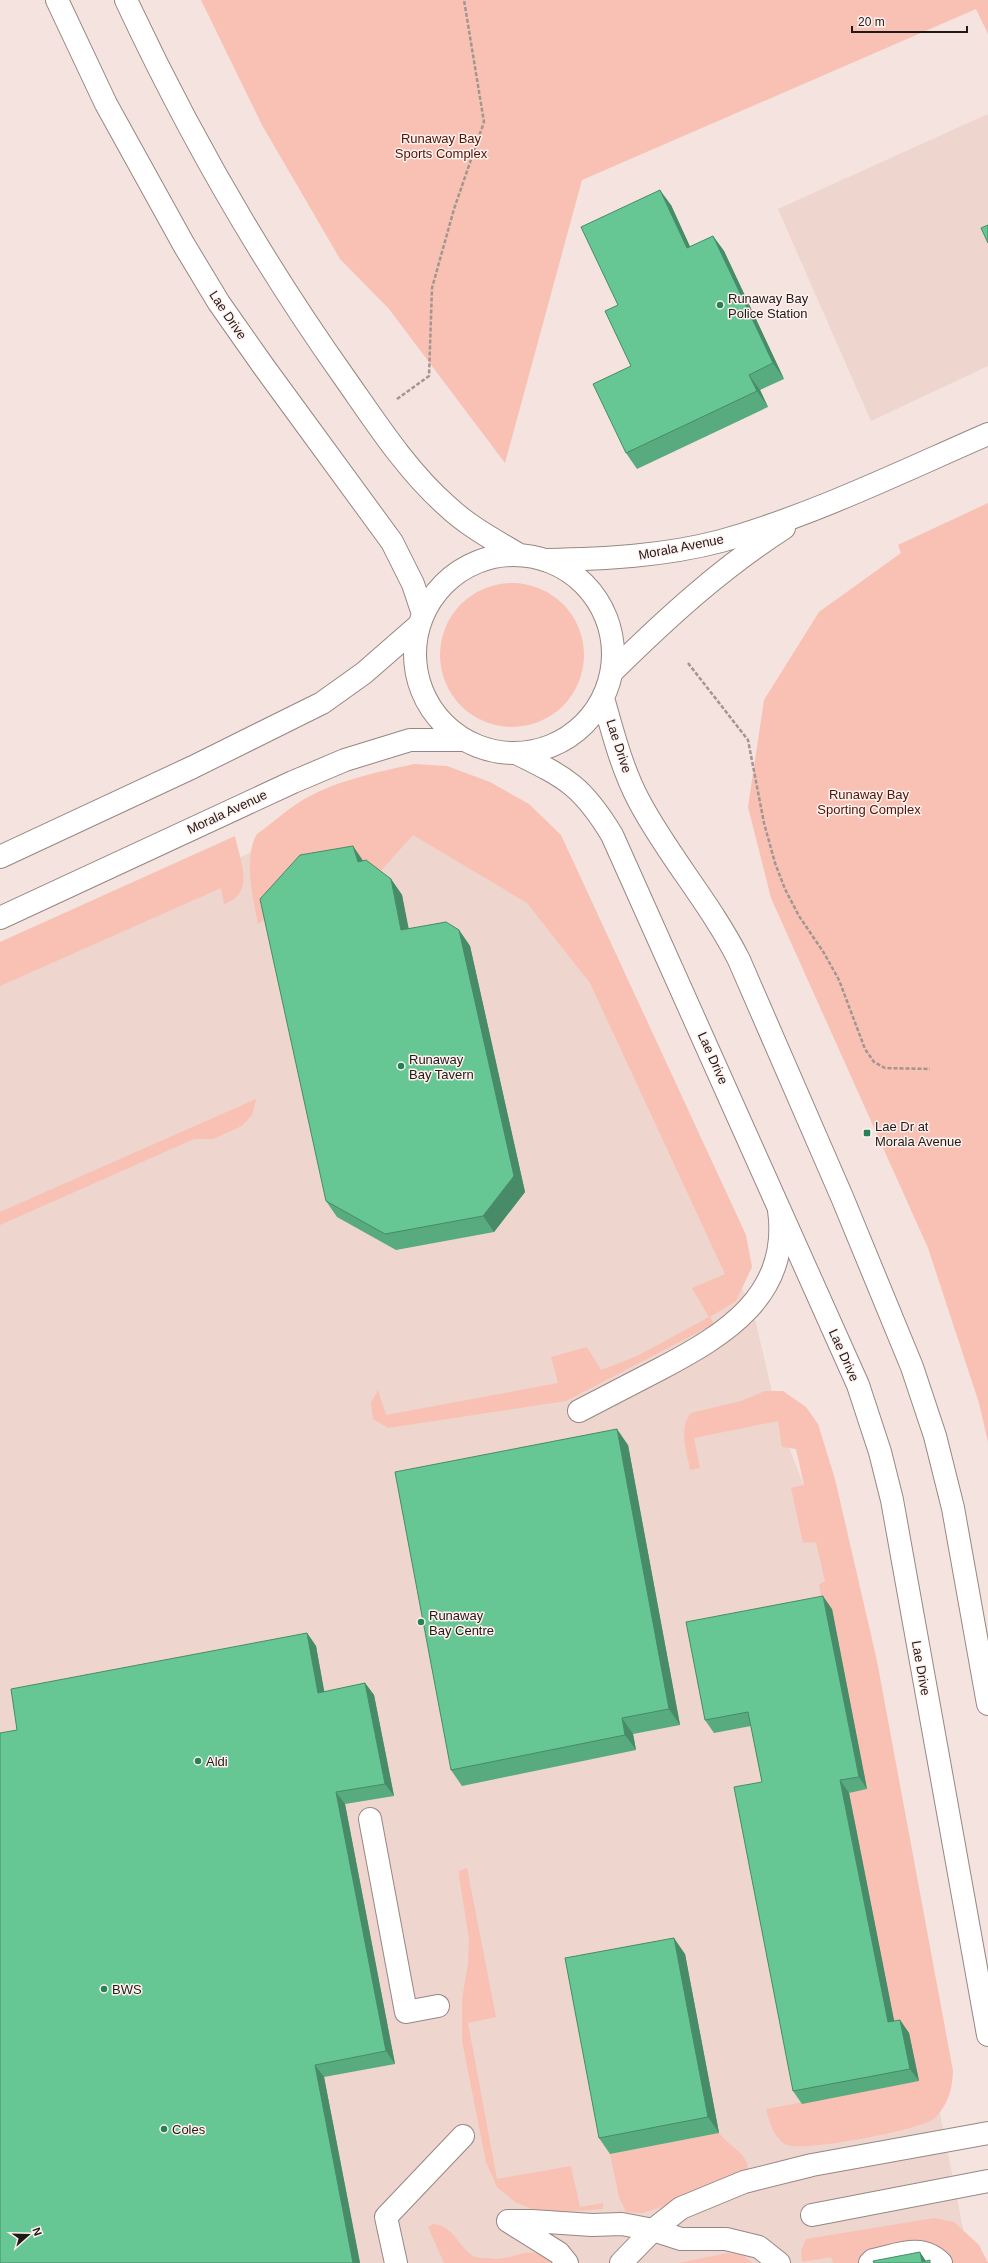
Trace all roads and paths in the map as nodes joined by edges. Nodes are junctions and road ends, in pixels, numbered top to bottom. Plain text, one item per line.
1 (126, 0) edge
2 (464, 0) edge
3 (57, 3) edge
4 (373, 418) junction
5 (988, 434) edge
6 (812, 510) junction
7 (518, 554) junction
8 (546, 560) junction
9 (421, 620) junction
10 (688, 663) dead end
11 (612, 672) junction
12 (603, 698) junction
13 (464, 740) junction
14 (518, 754) junction
15 (0, 857) edge
16 (0, 918) edge
17 (930, 1069) dead end
18 (778, 1203) junction
19 (579, 1411) dead end
20 (988, 1704) edge
21 (370, 1819) dead end
22 (438, 2006) dead end
23 (988, 2035) edge
24 (988, 2133) edge
25 (463, 2136) dead end
26 (988, 2181) edge
27 (812, 2215) dead end
28 (653, 2230) junction
29 (396, 2263) edge
30 (568, 2263) edge
31 (621, 2263) edge
32 (779, 2263) edge
33 (870, 2263) edge
34 (941, 2263) edge

1 - 4 main road
2 - 4 path
3 - 9 main road, Lae Drive
4 - 7 main road
5 - 6 main road, Morala Avenue
6 - 8 main road, Morala Avenue
6 - 11 main road, Morala Avenue
7 - 8 main road
7 - 9 main road
8 - 11 main road
9 - 13 main road
9 - 15 main road
10 - 17 path
11 - 12 main road
12 - 14 main road
12 - 20 main road, Lae Drive
13 - 14 main road
13 - 16 main road, Morala Avenue
14 - 18 main road, Lae Drive
18 - 19 main road
18 - 23 main road, Lae Drive
21 - 22 main road
24 - 28 main road
25 - 29 main road
26 - 27 main road
28 - 30 main road
28 - 31 main road
28 - 32 main road
33 - 34 main road

